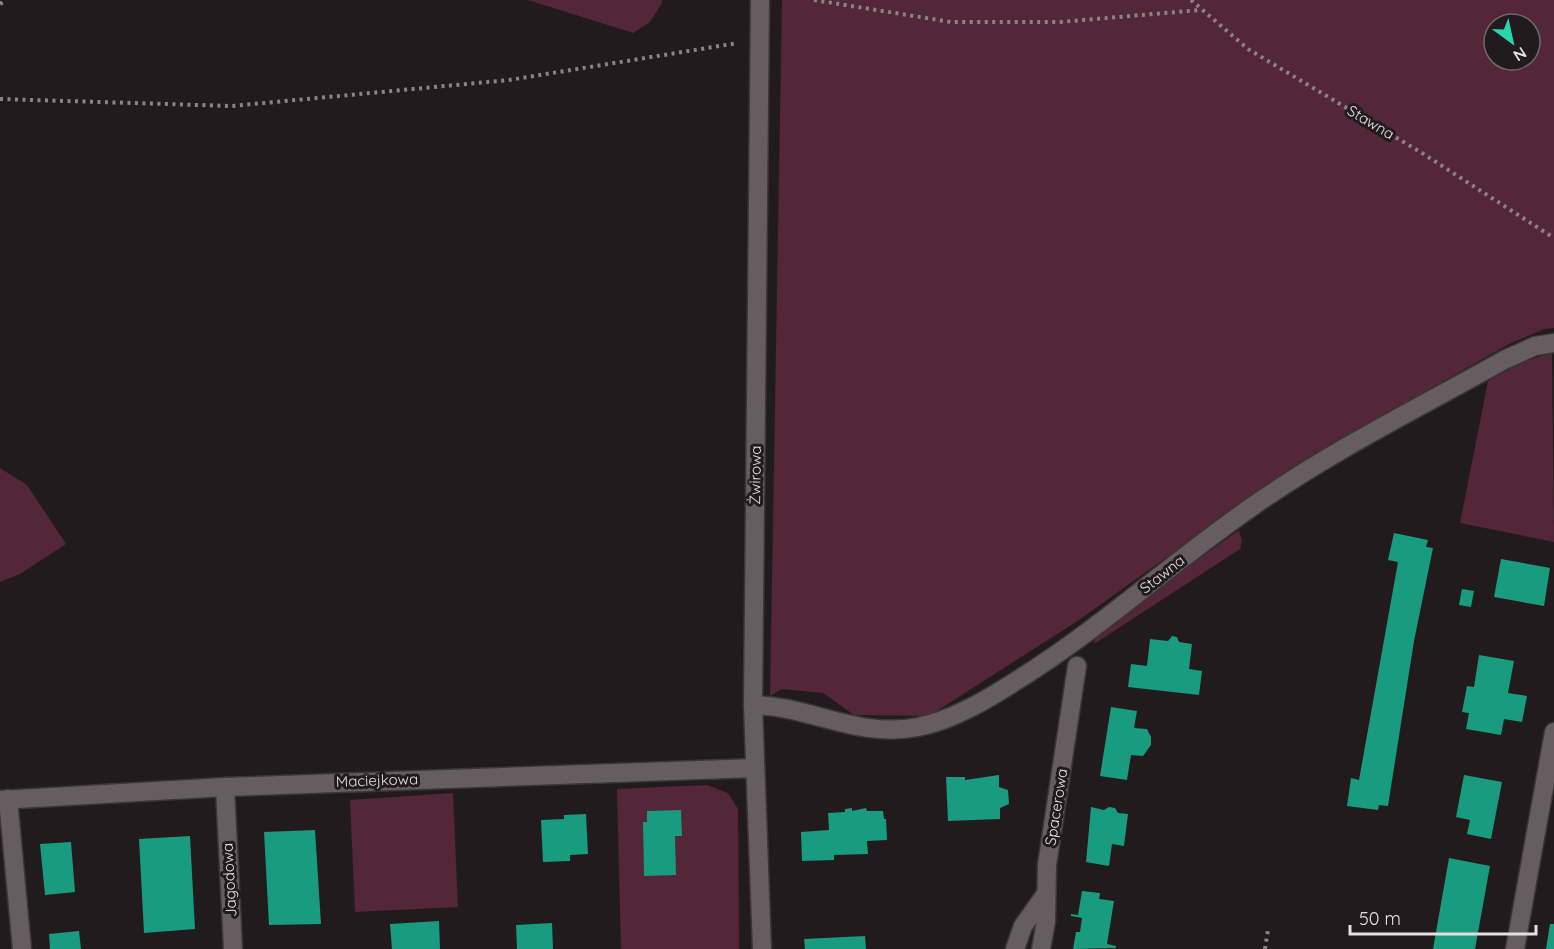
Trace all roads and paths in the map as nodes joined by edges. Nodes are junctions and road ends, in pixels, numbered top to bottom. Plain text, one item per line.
1 (6, 0) edge
2 (760, 0) edge
3 (814, 0) edge
4 (1191, 0) edge
5 (0, 4) edge
6 (1201, 10) junction
7 (760, 40) junction
8 (0, 99) edge
9 (1554, 238) edge
10 (1554, 343) edge
11 (1077, 666) dead end
12 (753, 705) junction
13 (1554, 732) edge
14 (755, 768) junction
15 (225, 787) junction
16 (4, 800) edge
17 (1046, 894) junction
18 (1268, 930) dead end
19 (22, 949) edge
20 (233, 949) edge
21 (762, 949) edge
22 (1015, 949) edge
23 (1041, 949) edge
24 (1265, 949) edge
25 (1515, 949) edge

1 - 5 path
2 - 7 street, Żwirowa
3 - 6 path
4 - 6 path, Stawna
6 - 9 path, Stawna
7 - 8 path
7 - 12 street, Żwirowa
10 - 12 street, Stawna
11 - 17 street, Spacerowa
12 - 14 street, Żwirowa
13 - 25 street
14 - 15 street, Maciejkowa
14 - 21 street, Żwirowa
15 - 16 street, Maciejkowa
15 - 20 street, Jagodowa
16 - 19 street
17 - 22 street
17 - 23 street, Spacerowa
18 - 24 path

